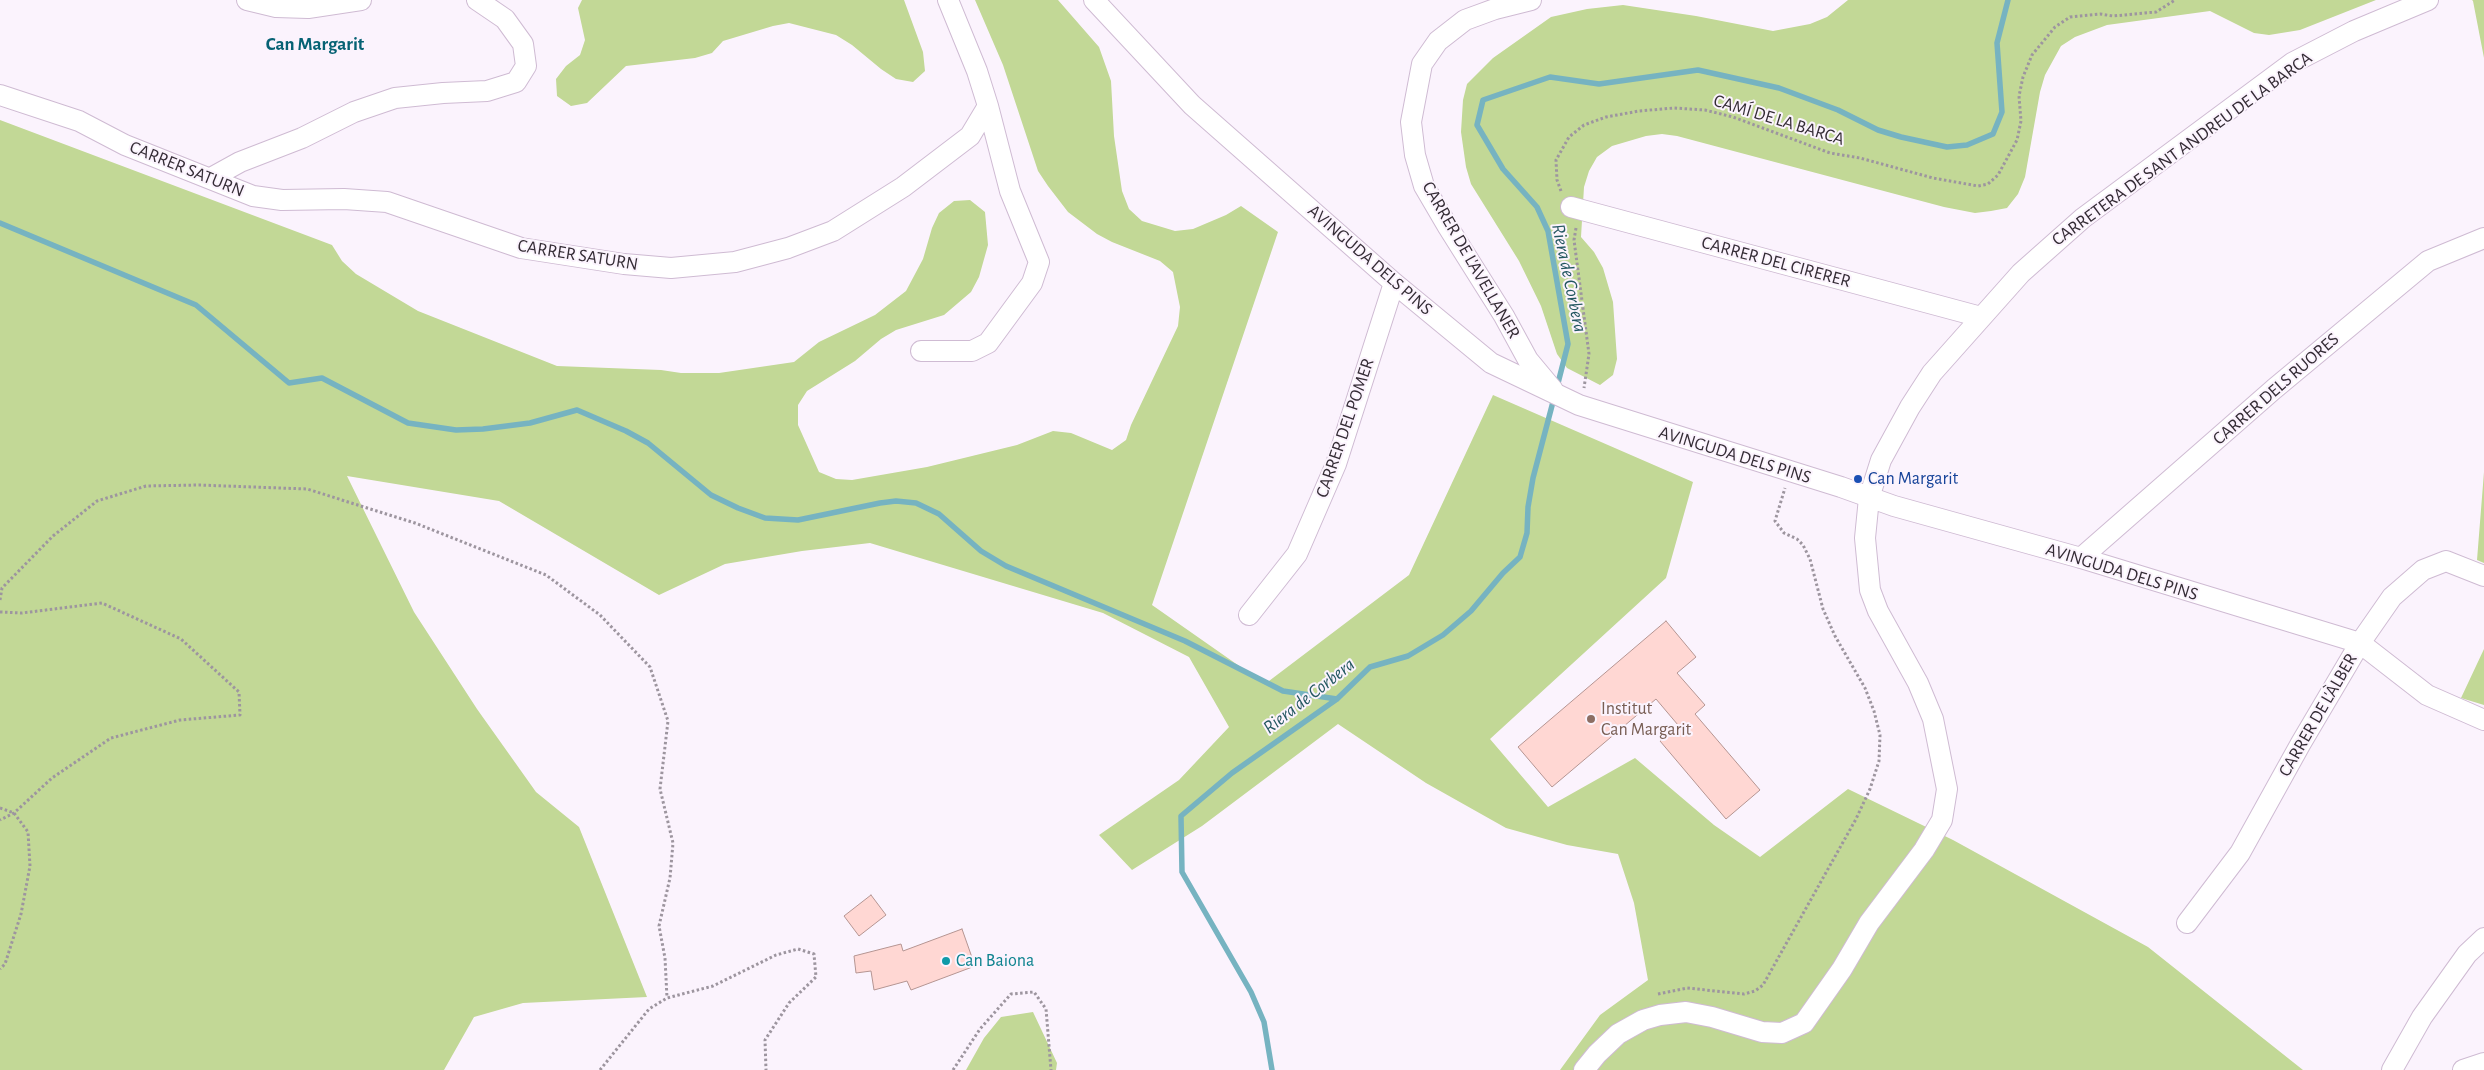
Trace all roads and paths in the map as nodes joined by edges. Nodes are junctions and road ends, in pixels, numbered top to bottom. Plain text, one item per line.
1 (247, 0) edge
2 (361, 0) edge
3 (477, 0) edge
4 (948, 0) edge
5 (1094, 0) edge
6 (1531, 0) edge
7 (2175, 0) edge
8 (2428, 0) edge
9 (0, 95) edge
10 (988, 106) junction
11 (211, 178) junction
12 (1570, 207) junction
13 (2484, 238) edge
14 (1394, 283) junction
15 (1981, 317) junction
16 (921, 351) dead end
17 (1559, 397) junction
18 (1579, 405) junction
19 (1790, 473) junction
20 (1869, 498) junction
21 (2081, 558) junction
22 (2484, 576) edge
23 (0, 600) edge
24 (0, 612) edge
25 (1248, 615) dead end
26 (2360, 644) junction
27 (2484, 720) edge
28 (0, 808) edge
29 (14, 813) junction
30 (0, 820) edge
31 (2187, 923) dead end
32 (2484, 938) edge
33 (0, 969) edge
34 (1652, 996) dead end
35 (667, 998) junction
36 (2484, 1062) edge
37 (600, 1070) edge
38 (766, 1070) edge
39 (953, 1070) edge
40 (1051, 1070) edge
41 (1584, 1070) edge
42 (2392, 1070) edge
43 (2463, 1070) edge

1 - 2 street
3 - 11 street
4 - 10 street
5 - 14 street, AVINGUDA DELS PINS
6 - 17 street, CARRER DE L'AVELLANER
7 - 12 path, CAMÍ DE LA BARCA
8 - 15 street, CARRETERA DE SANT ANDREU DE LA BARCA
9 - 11 street, CARRER SATURN
10 - 11 street, CARRER SATURN
10 - 16 street
12 - 15 street, CARRER DEL CIRERER
12 - 18 path, CAMÍ DE LA BARCA
13 - 21 street, CARRER DELS RUORES
14 - 17 street, AVINGUDA DELS PINS
14 - 25 street, CARRER DEL POMER
15 - 20 street, CARRETERA DE SANT ANDREU DE LA BARCA
17 - 18 street, AVINGUDA DELS PINS
18 - 19 street, AVINGUDA DELS PINS
19 - 20 street, AVINGUDA DELS PINS
19 - 34 path
20 - 21 street, AVINGUDA DELS PINS
20 - 41 street, CARRETERA DE SANT ANDREU DE LA BARCA
21 - 26 street, AVINGUDA DELS PINS
22 - 26 street, CARRER DE L'ÀLBER
23 - 35 path
24 - 29 path
26 - 27 street, AVINGUDA DELS PINS
26 - 31 street, CARRER DE L'ÀLBER
28 - 29 path
29 - 30 path
29 - 33 path
32 - 42 street
35 - 37 path
35 - 38 path
36 - 43 street
39 - 40 path

